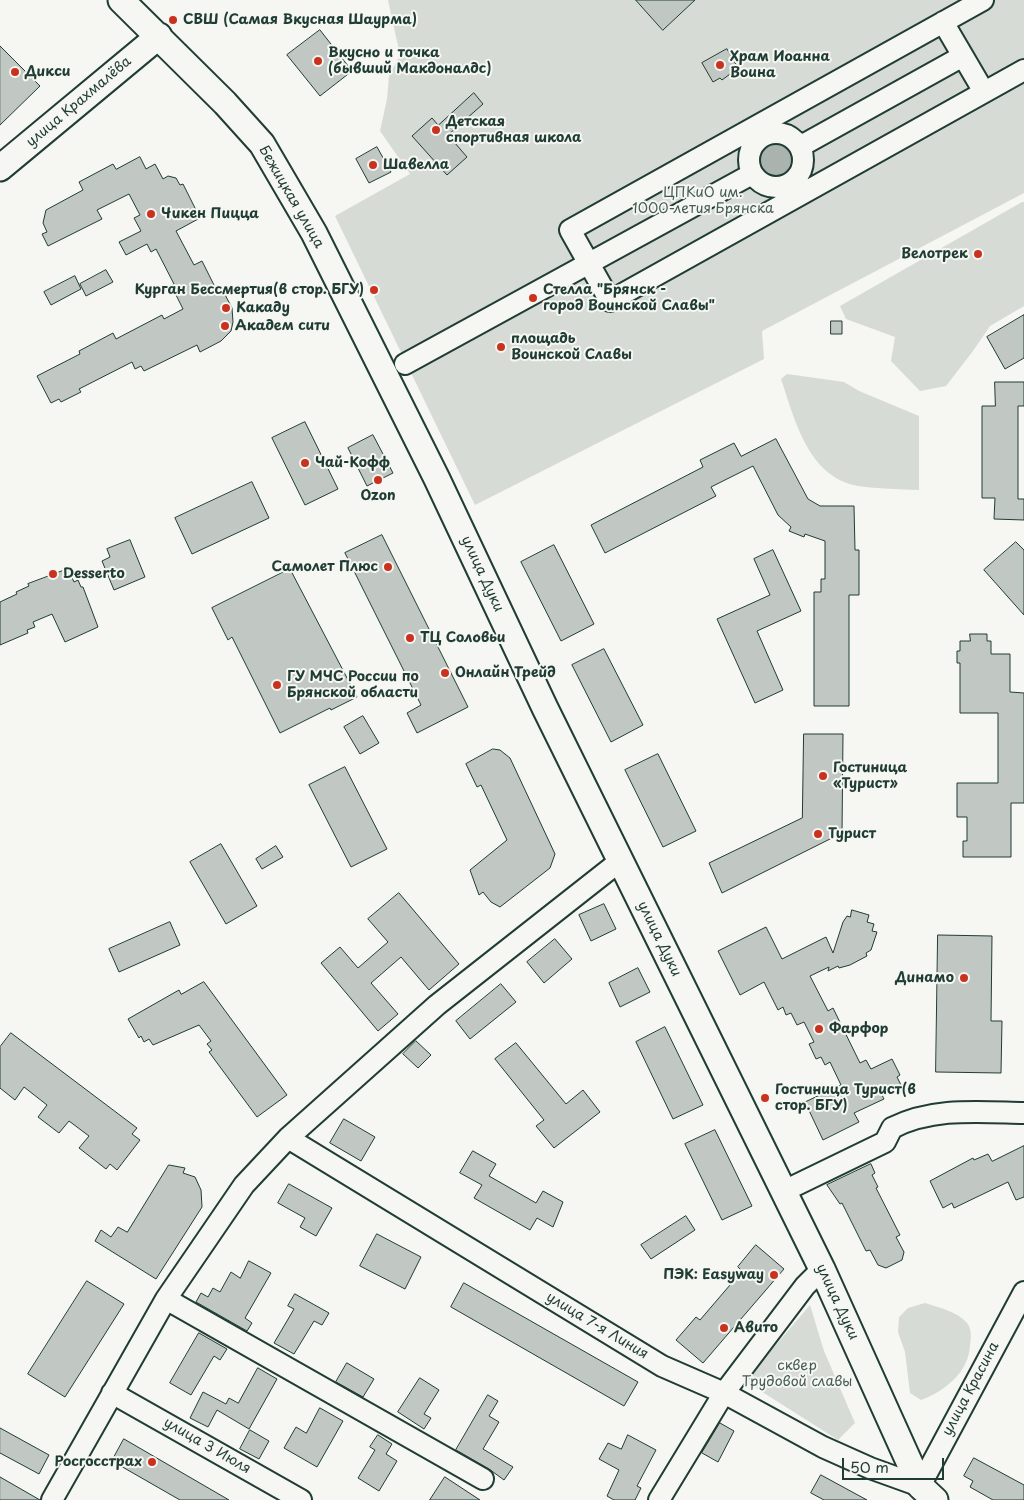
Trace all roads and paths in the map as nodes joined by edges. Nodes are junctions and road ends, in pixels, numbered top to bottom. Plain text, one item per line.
1 (121, 0) edge
2 (983, 0) edge
3 (944, 22) junction
4 (159, 36) junction
5 (963, 56) junction
6 (1024, 70) edge
7 (984, 92) junction
8 (760, 131) junction
9 (801, 146) junction
10 (0, 168) edge
11 (752, 174) junction
12 (794, 190) junction
13 (589, 262) junction
14 (394, 370) junction
15 (620, 861) junction
16 (1024, 1113) edge
17 (288, 1138) junction
18 (784, 1191) junction
19 (822, 1269) junction
20 (1024, 1292) edge
21 (166, 1298) junction
22 (112, 1393) junction
23 (724, 1393) junction
24 (483, 1479) dead end
25 (928, 1493) edge
26 (52, 1500) edge
27 (301, 1500) edge
28 (658, 1500) edge

1 - 4 main road, Бежицкая улица
2 - 3 street
3 - 5 street
3 - 8 street
4 - 10 main road, улица Крахмалёва
4 - 14 main road, Бежицкая улица
5 - 7 street
5 - 9 street
6 - 7 street
7 - 12 street
8 - 9 street
8 - 11 street
8 - 13 street
9 - 12 street
11 - 12 street
11 - 13 street
12 - 13 street
13 - 14 street
14 - 15 main road, улица Дуки
15 - 17 street
15 - 18 main road, улица Дуки
16 - 18 street
17 - 21 street
17 - 23 street, улица 7-я Линия
18 - 19 main road, улица Дуки
19 - 23 street
19 - 25 main road, улица Дуки
20 - 25 street, улица Красина
21 - 22 street
21 - 24 street
22 - 26 street
22 - 27 street, улица 3 Июля
23 - 25 street, улица 7-я Линия
23 - 28 street

